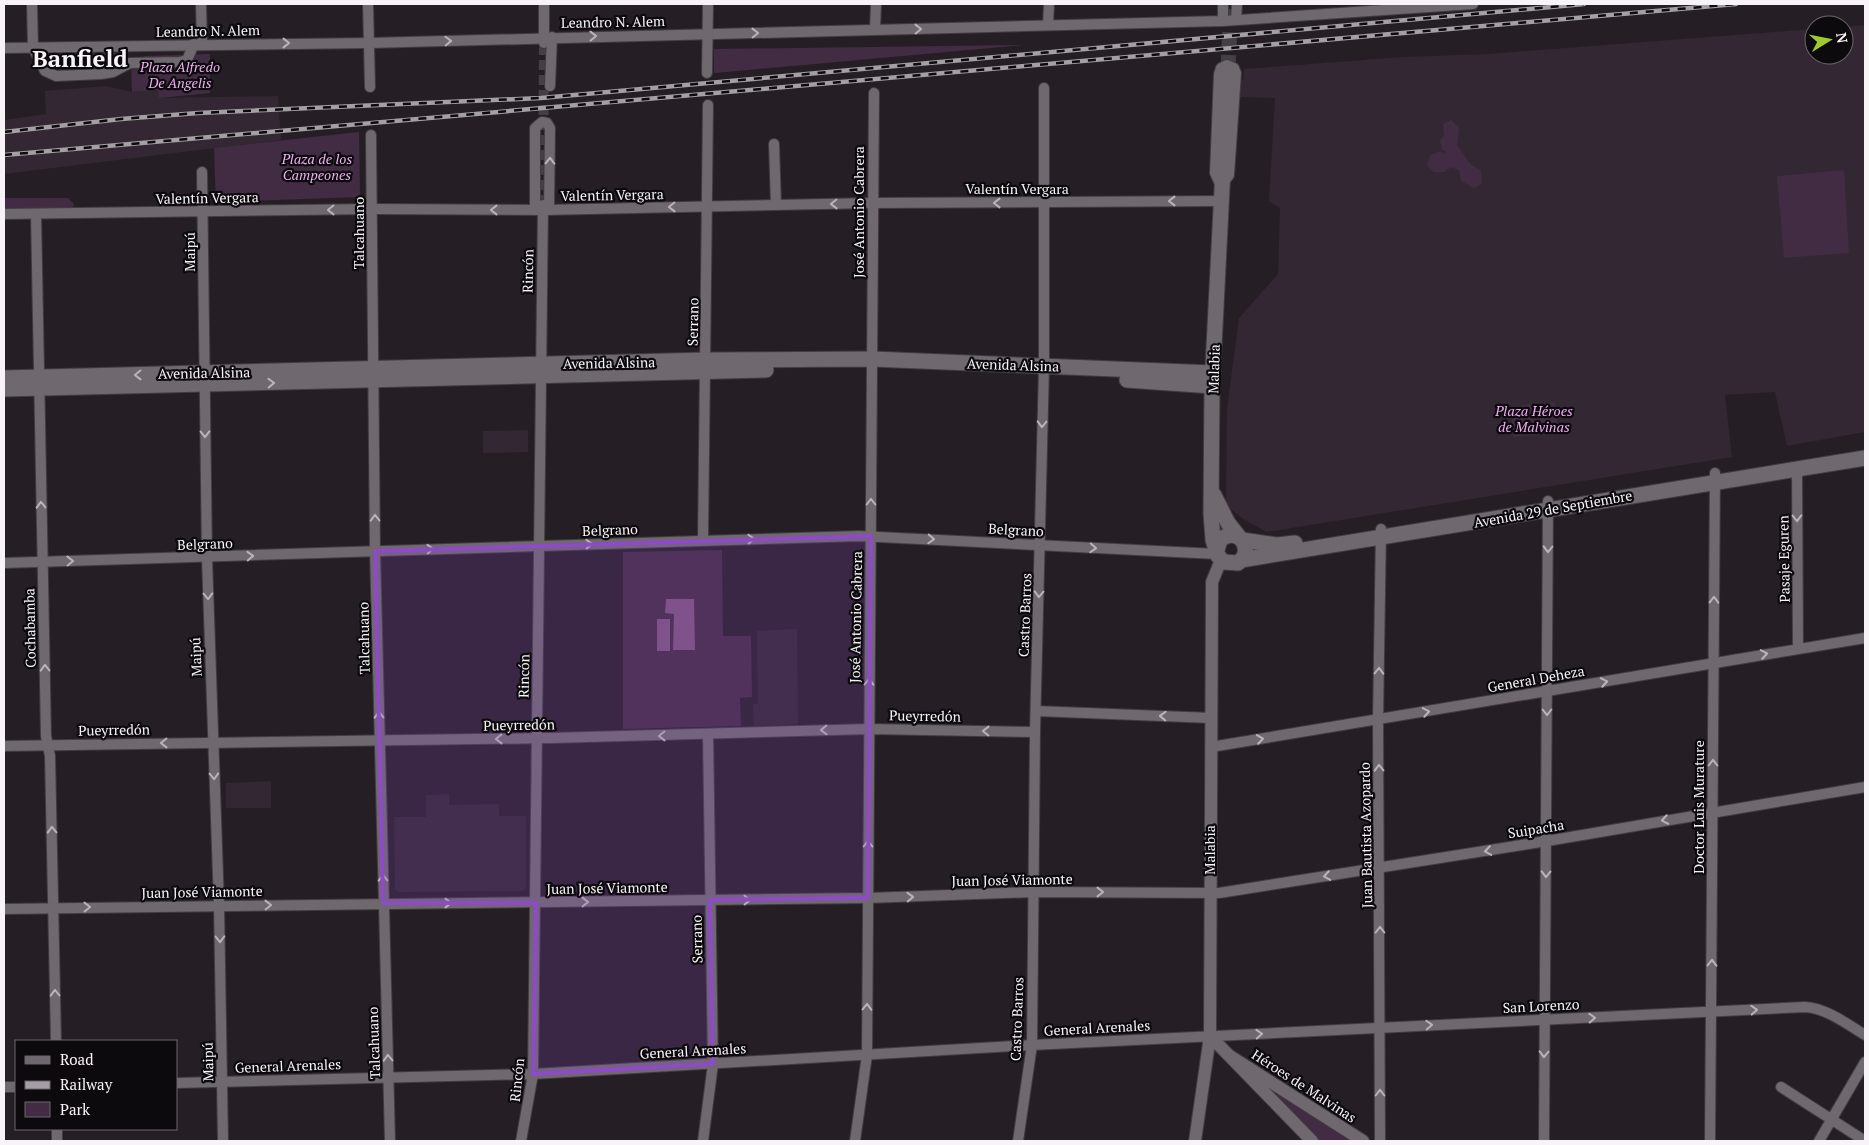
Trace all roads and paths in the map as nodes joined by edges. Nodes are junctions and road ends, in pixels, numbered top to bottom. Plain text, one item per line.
1 (32, 4) edge
2 (201, 4) edge
3 (368, 4) edge
4 (544, 4) edge
5 (708, 4) edge
6 (876, 4) edge
7 (1048, 4) edge
8 (1223, 4) edge
9 (1237, 4) edge
10 (1473, 4) edge
11 (1386, 7) edge
12 (1236, 20) junction
13 (1222, 21) junction
14 (1048, 25) junction
15 (875, 30) junction
16 (707, 34) junction
17 (547, 39) junction
18 (369, 43) junction
19 (198, 44) junction
20 (4, 48) edge
21 (33, 48) junction
22 (1228, 70) tunnel mouth
23 (707, 73) dead end
24 (550, 86) dead end
25 (370, 87) dead end
26 (1044, 88) dead end
27 (874, 92) dead end
28 (708, 105) dead end
29 (371, 135) dead end
30 (774, 144) dead end
31 (202, 172) dead end
32 (1221, 194) junction
33 (1045, 202) junction
34 (872, 203) junction
35 (776, 205) junction
36 (708, 206) junction
37 (373, 209) junction
38 (542, 209) junction
39 (204, 212) junction
40 (4, 214) edge
41 (36, 214) junction
42 (872, 364) junction
43 (706, 366) junction
44 (541, 370) junction
45 (1043, 371) junction
46 (373, 375) junction
47 (4, 378) edge
48 (204, 379) junction
49 (1213, 380) junction
50 (38, 383) junction
51 (4, 390) edge
52 (1865, 450) edge
53 (1865, 458) edge
54 (1797, 469) junction
55 (1716, 478) junction
56 (1213, 491) junction
57 (1548, 505) junction
58 (1381, 534) junction
59 (871, 536) junction
60 (1241, 539) junction
61 (704, 540) junction
62 (540, 546) junction
63 (1041, 546) junction
64 (375, 551) junction
65 (1218, 555) junction
66 (207, 558) junction
67 (1241, 560) junction
68 (42, 561) junction
69 (4, 563) edge
70 (1865, 638) edge
71 (1798, 648) junction
72 (1712, 663) junction
73 (1547, 691) junction
74 (1036, 711) junction
75 (1212, 718) junction
76 (1378, 720) junction
77 (869, 729) junction
78 (1035, 732) junction
79 (708, 735) junction
80 (537, 738) junction
81 (380, 740) junction
82 (212, 742) junction
83 (48, 745) junction
84 (4, 746) edge
85 (1211, 747) junction
86 (1865, 787) edge
87 (1713, 811) junction
88 (1547, 841) junction
89 (1380, 868) junction
90 (1034, 892) junction
91 (1210, 892) junction
92 (868, 898) junction
93 (710, 900) junction
94 (383, 903) junction
95 (536, 903) junction
96 (219, 905) junction
97 (54, 908) junction
98 (4, 909) edge
99 (1711, 1012) junction
100 (1545, 1020) junction
101 (1381, 1027) junction
102 (1865, 1035) edge
103 (1210, 1036) junction
104 (56, 1040) edge
105 (1032, 1045) junction
106 (867, 1055) junction
107 (1230, 1056) junction
108 (1865, 1062) edge
109 (713, 1064) junction
110 (533, 1074) junction
111 (388, 1077) junction
112 (222, 1082) junction
113 (178, 1083) edge
114 (1781, 1087) dead end
115 (1832, 1119) junction
116 (223, 1141) edge
117 (390, 1141) edge
118 (521, 1141) edge
119 (703, 1141) edge
120 (855, 1141) edge
121 (1018, 1141) edge
122 (1195, 1141) edge
123 (1312, 1141) edge
124 (1363, 1141) edge
125 (1380, 1141) edge
126 (1544, 1141) edge
127 (1710, 1141) edge
128 (1818, 1141) edge
129 (1865, 1141) edge

1 - 21 street
2 - 19 street
3 - 18 street
4 - 17 street
5 - 16 street
6 - 15 street
7 - 14 street
8 - 13 street
9 - 12 street
10 - 11 street, Leandro N. Alem
11 - 12 street, Leandro N. Alem
12 - 13 street, Leandro N. Alem
13 - 14 street, Leandro N. Alem
15 -> 14 street, Leandro N. Alem
16 -> 15 street, Leandro N. Alem
17 -> 16 street, Leandro N. Alem
16 - 23 street
18 -> 17 street, Leandro N. Alem
17 - 24 street
19 -> 18 street, Leandro N. Alem
18 - 25 street
19 - 21 street, Leandro N. Alem
19 - 21 street
20 - 21 street, Leandro N. Alem
22 - 32 main road, Malabia
26 - 33 street, Castro Barros
27 - 34 street, José Antonio Cabrera
28 - 36 street, Serrano
29 - 37 street, Talcahuano
30 - 35 street
31 - 39 street, Maipú
32 - 32 street, Malabia
32 -> 33 street, Valentín Vergara
32 - 49 main road, Malabia
33 -> 34 street, Valentín Vergara
33 - 45 street, Castro Barros
34 -> 35 street, Valentín Vergara
34 - 42 street, José Antonio Cabrera
35 - 36 street, Valentín Vergara
36 -> 38 street, Valentín Vergara
36 - 43 street, Serrano
38 -> 37 street, Valentín Vergara
37 -> 39 street, Valentín Vergara
37 - 46 street, Talcahuano
38 -> 38 street
38 - 44 street, Rincón
39 - 41 street, Valentín Vergara
39 - 48 street, Maipú
40 - 41 street, Valentín Vergara
41 - 50 street, Cochabamba
42 - 43 main road, Avenida Alsina
42 - 45 main road, Avenida Alsina
59 -> 42 street, José Antonio Cabrera
43 - 44 main road, Avenida Alsina
43 - 61 street, Serrano
44 - 46 main road, Avenida Alsina
44 - 62 street, Rincón
45 - 49 main road, Avenida Alsina
45 -> 63 street, Castro Barros
46 - 48 main road, Avenida Alsina
64 -> 46 street, Talcahuano
47 - 50 main road, Avenida Alsina
48 - 50 main road, Avenida Alsina
48 -> 66 street, Maipú
49 - 56 main road, Malabia
50 - 51 main road, Avenida Alsina
68 -> 50 street, Cochabamba
52 - 55 main road, Avenida 29 de Septiembre
53 - 54 main road, Avenida 29 de Septiembre
54 - 55 main road, Avenida 29 de Septiembre
54 -> 71 street, Pasaje Eguren
55 - 57 main road, Avenida 29 de Septiembre
72 -> 55 street, Doctor Luis Murature
56 - 60 main road
56 - 65 main road, Malabia
57 - 58 main road, Avenida 29 de Septiembre
57 -> 73 street
58 - 60 main road, Avenida 29 de Septiembre
58 - 67 main road, Avenida 29 de Septiembre
76 -> 58 street, Juan Bautista Azopardo
61 -> 59 street, Belgrano
59 -> 63 street, Belgrano
77 -> 59 street, José Antonio Cabrera
60 - 65 main road
60 - 67 main road
62 -> 61 street, Belgrano
64 -> 62 street, Belgrano
62 - 80 street, Rincón
63 -> 65 street, Belgrano
63 -> 74 street, Castro Barros
66 -> 64 street, Belgrano
81 -> 64 street, Talcahuano
65 - 67 main road
65 - 75 street, Malabia
68 -> 66 street, Belgrano
66 -> 82 street, Maipú
68 - 69 street, Belgrano
83 -> 68 street, Cochabamba
70 - 71 street, General Deheza
72 -> 71 street, General Deheza
73 -> 72 street, General Deheza
87 -> 72 street, Doctor Luis Murature
76 -> 73 street, General Deheza
73 -> 88 street
75 -> 74 street
74 - 78 street, Castro Barros
75 - 85 street, Malabia
85 -> 76 street, General Deheza
89 -> 76 street, Juan Bautista Azopardo
78 -> 77 street, Pueyrredón
77 -> 79 street, Pueyrredón
92 -> 77 street, José Antonio Cabrera
78 - 90 street, Castro Barros
79 -> 80 street, Pueyrredón
79 - 93 street, Serrano
80 -> 81 street, Pueyrredón
80 - 95 street, Rincón
81 - 82 street, Pueyrredón
94 -> 81 street, Talcahuano
82 -> 83 street, Pueyrredón
82 -> 96 street, Maipú
83 - 84 street, Pueyrredón
97 -> 83 street, Cochabamba
85 - 91 street, Malabia
86 - 87 street, Suipacha
87 -> 88 street, Suipacha
99 -> 87 street, Doctor Luis Murature
88 -> 89 street, Suipacha
88 -> 100 street
89 -> 91 street, Suipacha
101 -> 89 street, Juan Bautista Azopardo
90 -> 91 street, Juan José Viamonte
92 -> 90 street, Juan José Viamonte
90 - 105 street, Castro Barros
91 - 103 street, Malabia
93 -> 92 street, Juan José Viamonte
106 -> 92 street, José Antonio Cabrera
95 -> 93 street, Juan José Viamonte
93 - 109 street, Serrano
94 -> 95 street, Juan José Viamonte
96 -> 94 street, Juan José Viamonte
111 -> 94 street, Talcahuano
95 - 110 street, Rincón
97 -> 96 street, Juan José Viamonte
96 -> 112 street, Maipú
97 - 98 street, Juan José Viamonte
104 -> 97 street, Cochabamba
100 -> 99 street, San Lorenzo
99 -> 102 street, San Lorenzo
99 - 127 street, Doctor Luis Murature
101 -> 100 street, San Lorenzo
100 -> 126 street
103 -> 101 street, San Lorenzo
125 -> 101 street, Juan Bautista Azopardo
103 - 105 street, General Arenales
103 - 107 street, Héroes de Malvinas
103 - 122 street, Malabia
105 - 106 street, General Arenales
105 - 121 street, Castro Barros
106 - 109 street, General Arenales
106 - 120 street, José Antonio Cabrera
107 - 123 street, Héroes de Malvinas
107 - 124 street, Héroes de Malvinas
108 - 115 street
109 - 110 street, General Arenales
109 - 119 street, Serrano
110 - 111 street, General Arenales
110 - 118 street, Rincón
111 - 112 street, General Arenales
111 - 117 street, Talcahuano
112 - 113 street, General Arenales
112 - 116 street, Maipú
114 - 115 street
115 - 128 street
115 - 129 street

